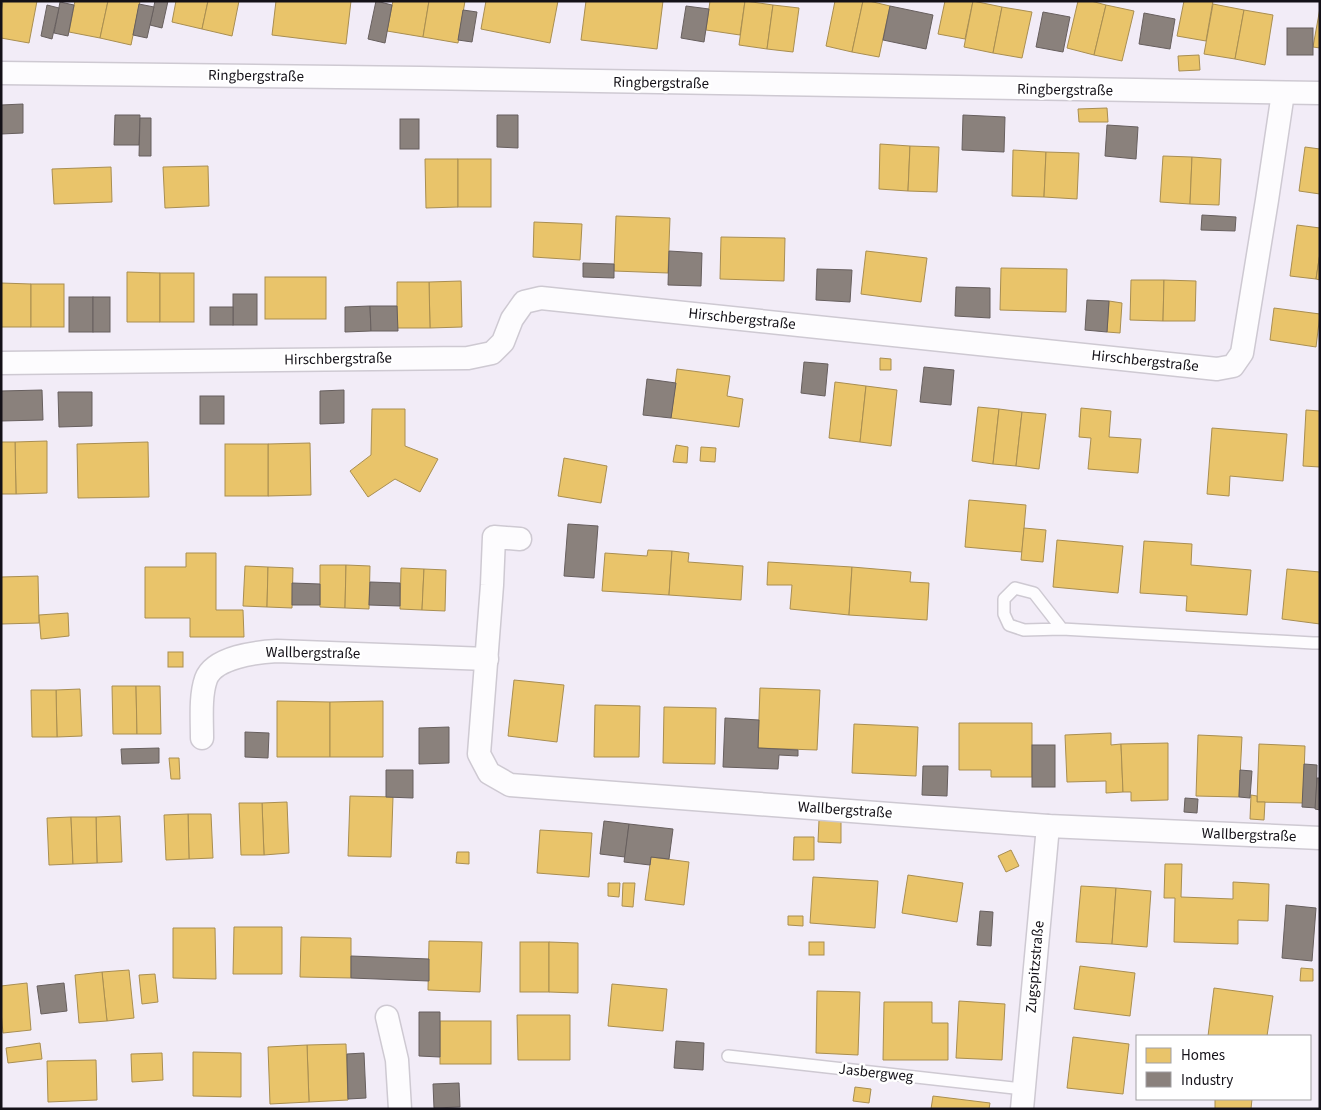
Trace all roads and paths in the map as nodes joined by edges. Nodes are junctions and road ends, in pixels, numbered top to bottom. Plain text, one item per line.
1 (1, 73) edge
2 (1283, 93) junction
3 (1320, 93) edge
4 (1, 363) edge
5 (520, 539) dead end
6 (1062, 629) junction
7 (1320, 643) edge
8 (487, 659) junction
9 (202, 738) dead end
10 (1048, 826) junction
11 (1320, 838) edge
12 (387, 1016) dead end
13 (728, 1056) dead end
14 (1022, 1099) edge
15 (400, 1109) edge

1 - 2 street, Ringbergstraße
2 - 3 street, Ringbergstraße
2 - 4 street, Hirschbergstraße
5 - 8 street, Wallbergstraße
6 - 6 lane
6 - 7 lane
8 - 9 street, Wallbergstraße
8 - 10 street, Wallbergstraße
10 - 11 street, Wallbergstraße
10 - 14 street, Zugspitzstraße
12 - 15 street
13 - 14 lane, Jasbergweg

